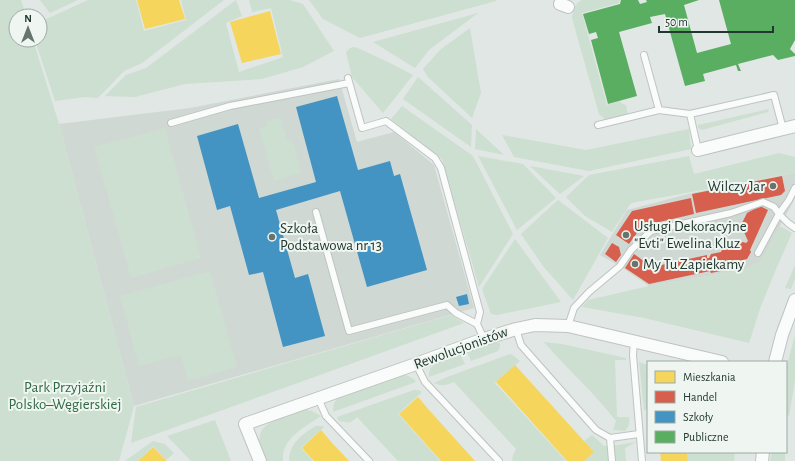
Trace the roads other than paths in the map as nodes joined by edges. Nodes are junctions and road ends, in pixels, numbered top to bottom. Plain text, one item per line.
1 (644, 55) dead end
2 (659, 110) junction
3 (690, 114) junction
4 (171, 123) dead end
5 (598, 125) dead end
6 (795, 126) edge
7 (783, 129) junction
8 (698, 150) joint
9 (795, 188) edge
10 (316, 212) dead end
11 (779, 214) junction
12 (795, 228) edge
13 (758, 253) dead end
14 (795, 300) edge
15 (477, 324) junction
16 (568, 326) junction
17 (516, 329) junction
18 (484, 339) junction
19 (634, 341) junction
20 (718, 361) edge
21 (775, 361) edge
22 (416, 364) junction
23 (318, 398) junction
24 (639, 434) junction
25 (610, 438) junction
26 (260, 461) edge
27 (369, 461) edge
28 (499, 461) edge
29 (612, 461) edge
30 (642, 461) edge

1 - 2 lane
2 - 3 lane
2 - 5 lane
3 - 7 lane
3 - 8 lane
4 - 15 lane
6 - 7 street
7 - 8 street
9 - 11 lane
10 - 15 lane
11 - 12 lane
11 - 13 lane
11 - 16 lane
14 - 21 street
15 - 18 lane
16 - 17 street, Rewolucjonistów
16 - 19 street, Rewolucjonistów
17 - 18 street, Rewolucjonistów
17 - 25 lane
18 - 22 street, Rewolucjonistów
19 - 20 street, Rewolucjonistów
19 - 24 lane
22 - 23 street, Rewolucjonistów
22 - 28 lane
23 - 26 street, Rewolucjonistów
23 - 27 lane
24 - 25 lane
24 - 30 lane
25 - 29 lane

